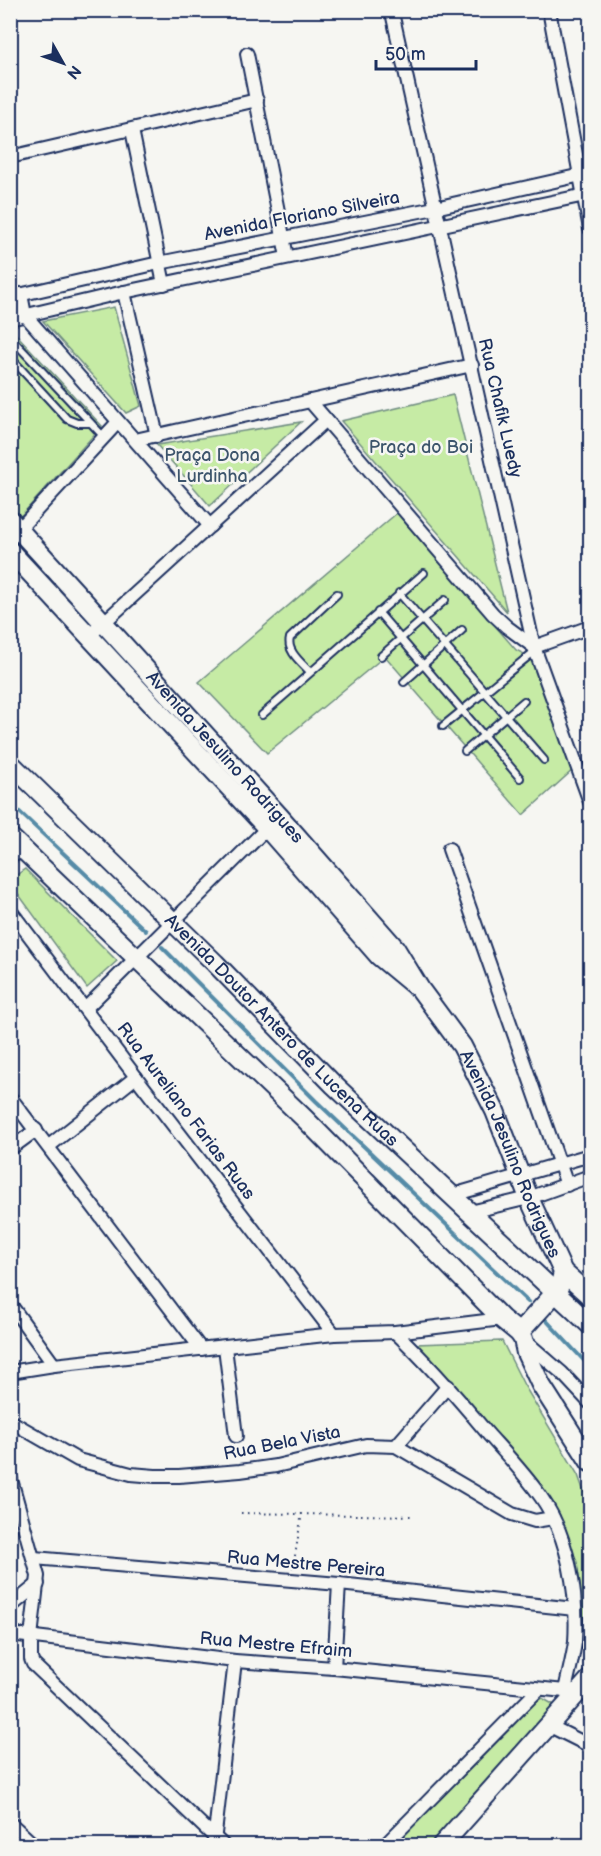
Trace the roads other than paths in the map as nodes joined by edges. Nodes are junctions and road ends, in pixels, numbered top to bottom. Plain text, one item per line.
1 (549, 10) edge
2 (393, 17) dead end
3 (247, 54) dead end
4 (257, 99) junction
5 (132, 130) junction
6 (10, 157) edge
7 (585, 174) edge
8 (587, 195) edge
9 (435, 208) junction
10 (439, 226) junction
11 (591, 229) edge
12 (285, 238) junction
13 (287, 257) junction
14 (159, 263) junction
15 (164, 284) junction
16 (124, 292) junction
17 (16, 296) edge
18 (25, 315) junction
19 (10, 319) edge
20 (12, 339) edge
21 (10, 349) edge
22 (10, 357) edge
23 (472, 365) junction
24 (310, 401) junction
25 (326, 420) junction
26 (118, 422) junction
27 (90, 423) junction
28 (157, 436) junction
29 (104, 437) junction
30 (135, 440) junction
31 (10, 477) edge
32 (10, 496) edge
33 (210, 526) junction
34 (14, 530) edge
35 (10, 551) edge
36 (424, 573) dead end
37 (337, 594) dead end
38 (399, 594) junction
39 (444, 600) dead end
40 (378, 612) junction
41 (422, 620) junction
42 (103, 623) junction
43 (591, 627) edge
44 (462, 630) dead end
45 (89, 636) junction
46 (401, 639) junction
47 (444, 646) junction
48 (535, 649) junction
49 (381, 656) dead end
50 (423, 665) junction
51 (310, 672) junction
52 (404, 682) dead end
53 (484, 692) junction
54 (524, 701) dead end
55 (462, 711) junction
56 (262, 715) dead end
57 (506, 717) junction
58 (443, 726) dead end
59 (483, 736) junction
60 (465, 751) dead end
61 (543, 760) dead end
62 (10, 763) edge
63 (520, 778) dead end
64 (591, 802) edge
65 (273, 822) junction
66 (10, 837) edge
67 (449, 849) dead end
68 (17, 854) edge
69 (10, 910) edge
70 (172, 922) junction
71 (137, 956) junction
72 (86, 1008) junction
73 (136, 1077) junction
74 (10, 1097) edge
75 (36, 1130) junction
76 (49, 1146) junction
77 (10, 1149) edge
78 (591, 1155) edge
79 (561, 1165) junction
80 (521, 1176) junction
81 (591, 1176) edge
82 (567, 1185) junction
83 (453, 1196) junction
84 (529, 1197) junction
85 (470, 1212) junction
86 (563, 1272) junction
87 (555, 1293) junction
88 (591, 1296) edge
89 (10, 1304) edge
90 (502, 1319) junction
91 (591, 1324) edge
92 (395, 1332) junction
93 (334, 1334) junction
94 (521, 1336) junction
95 (225, 1347) junction
96 (201, 1349) junction
97 (54, 1365) junction
98 (10, 1372) edge
99 (448, 1386) junction
100 (591, 1403) edge
101 (10, 1421) edge
102 (236, 1436) dead end
103 (396, 1446) junction
104 (591, 1462) edge
105 (10, 1476) edge
106 (553, 1518) junction
107 (34, 1558) junction
108 (38, 1584) junction
109 (339, 1584) junction
110 (10, 1607) edge
111 (575, 1609) junction
112 (10, 1634) edge
113 (31, 1637) junction
114 (236, 1661) junction
115 (334, 1668) junction
116 (591, 1679) edge
117 (539, 1689) junction
118 (571, 1693) junction
119 (550, 1726) junction
120 (591, 1746) edge
121 (10, 1822) edge
122 (217, 1843) edge
123 (35, 1845) edge
124 (384, 1845) edge
125 (441, 1845) edge

1 - 7 street
2 - 9 street, Rua Chafik Luedy
3 - 4 street
4 - 5 street
4 - 12 street
5 - 6 street
5 - 14 street
7 - 8 street
7 - 9 street, Avenida Floriano Silveira
8 - 10 street, Avenida Floriano Silveira
8 - 11 street
9 - 10 street, Rua Chafik Luedy
9 - 12 street, Avenida Floriano Silveira
10 - 13 street, Avenida Floriano Silveira
10 - 23 street, Rua Chafik Luedy
12 - 13 street
12 - 14 street, Avenida Floriano Silveira
13 - 15 street, Avenida Floriano Silveira
14 - 15 street
14 - 17 street, Avenida Floriano Silveira
15 - 16 street, Avenida Floriano Silveira
16 - 18 street, Avenida Floriano Silveira
16 - 28 street
17 - 18 street, Avenida Floriano Silveira
18 - 19 street, Avenida Floriano Silveira
18 - 26 street
20 - 21 lane
20 - 27 lane
22 - 27 lane
23 - 24 street
23 - 48 street, Rua Chafik Luedy
24 - 25 street
24 - 28 street
25 - 33 street
25 - 48 street
26 - 29 street
26 - 30 street
27 - 29 lane
28 - 30 street
29 - 34 street
30 - 33 street
31 - 32 lane
33 - 42 street
34 - 42 main road, Avenida Jesulino Rodrigues
35 - 45 main road, Avenida Jesulino Rodrigues
36 - 38 lane
37 - 51 lane
38 - 40 lane
38 - 41 lane
39 - 41 lane
40 - 46 lane
40 - 51 lane
41 - 46 lane
41 - 47 lane
42 - 45 street
42 - 65 main road, Avenida Jesulino Rodrigues
43 - 48 street
44 - 47 lane
45 - 65 main road, Avenida Jesulino Rodrigues
46 - 49 lane
46 - 50 lane
47 - 50 lane
47 - 53 lane
48 - 53 lane
48 - 64 street, Rua Chafik Luedy
50 - 52 lane
50 - 55 lane
51 - 56 lane
53 - 55 lane
53 - 57 lane
54 - 57 lane
55 - 58 lane
55 - 59 lane
57 - 59 lane
57 - 61 lane
59 - 60 lane
59 - 63 lane
62 - 70 main road, Avenida Doutor Antero de Lucena Ruas
65 - 70 street
65 - 80 main road, Avenida Jesulino Rodrigues
66 - 68 main road
67 - 79 street
68 - 71 main road
69 - 72 street, Rua Aureliano Farias Ruas
70 - 71 street
70 - 83 main road, Avenida Doutor Antero de Lucena Ruas
71 - 72 street
71 - 90 main road
72 - 73 street, Rua Aureliano Farias Ruas
73 - 76 street
73 - 93 street, Rua Aureliano Farias Ruas
74 - 75 street
75 - 76 street
75 - 77 street
76 - 96 street
78 - 79 street
79 - 80 street
79 - 82 street
80 - 83 street
80 - 84 main road, Avenida Jesulino Rodrigues
81 - 82 street
82 - 84 street
83 - 85 main road, Avenida Doutor Antero de Lucena Ruas
84 - 85 street
84 - 86 main road, Avenida Jesulino Rodrigues
85 - 87 main road, Avenida Doutor Antero de Lucena Ruas
86 - 87 main road, Avenida Jesulino Rodrigues
86 - 88 main road
87 - 91 main road, Avenida Doutor Antero de Lucena Ruas
87 - 94 main road
89 - 97 street
90 - 92 street
90 - 94 main road
92 - 93 street
92 - 99 street
93 - 95 street
94 - 100 street
94 - 104 main road
95 - 96 street
95 - 102 street
96 - 97 street
97 - 98 street
99 - 103 street
99 - 106 street
101 - 103 street, Rua Bela Vista
103 - 106 street, Rua Bela Vista
105 - 107 street
106 - 111 street
107 - 108 street
107 - 109 street, Rua Mestre Pereira
108 - 110 street
108 - 113 street
109 - 111 street, Rua Mestre Pereira
109 - 115 street
111 - 118 street
112 - 113 street, Rua Mestre Efraim
113 - 114 street, Rua Mestre Efraim
113 - 122 street
114 - 115 street, Rua Mestre Efraim
114 - 122 street
115 - 117 street, Rua Mestre Efraim
116 - 118 main road
117 - 118 street, Rua Mestre Efraim
117 - 124 street
118 - 119 main road
119 - 120 street
119 - 125 main road
121 - 123 street

